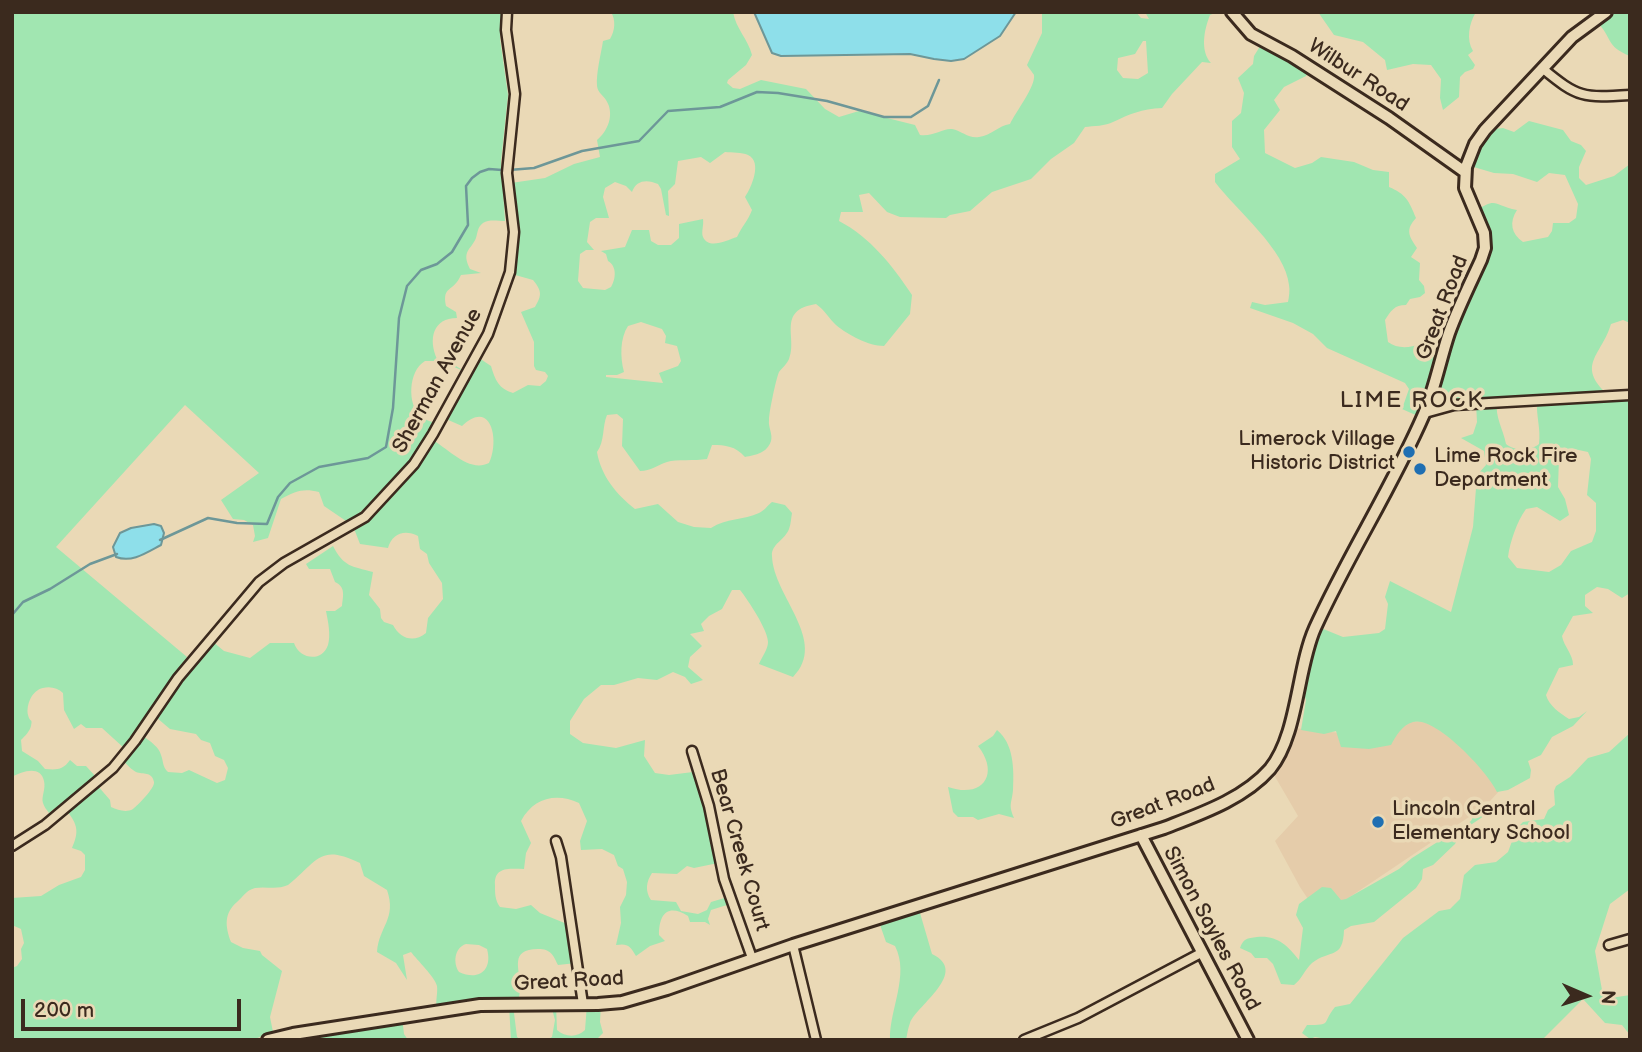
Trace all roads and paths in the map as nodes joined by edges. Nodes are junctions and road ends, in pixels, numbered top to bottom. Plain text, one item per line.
1 (506, 12) edge
2 (1232, 12) edge
3 (1606, 12) edge
4 (1542, 68) junction
5 (1630, 95) edge
6 (1465, 172) junction
7 (1630, 395) edge
8 (1431, 396) junction
9 (1454, 405) junction
10 (1425, 413) junction
11 (692, 751) dead end
12 (1141, 835) junction
13 (556, 841) dead end
14 (12, 846) edge
15 (1630, 939) edge
16 (793, 945) junction
17 (1609, 945) dead end
18 (1200, 953) junction
19 (752, 958) junction
20 (583, 1004) junction
21 (268, 1040) edge
22 (816, 1040) edge
23 (1024, 1040) edge
24 (1248, 1040) edge

1 - 14 street, Sherman Avenue
2 - 6 street, Wilbur Road
3 - 4 street
4 - 5 street
4 - 6 street
6 - 8 street, Great Road
7 - 9 street
8 - 9 street
8 - 10 street, Great Road
9 - 10 street
10 - 12 street, Great Road
11 - 19 street, Bear Creek Court
12 - 16 street, Great Road
12 - 18 street, Simon Sayles Road
13 - 20 street
15 - 17 street
16 - 19 street, Great Road
16 - 22 street
18 - 23 street
18 - 24 street, Simon Sayles Road
19 - 20 street, Great Road
20 - 21 street, Great Road

